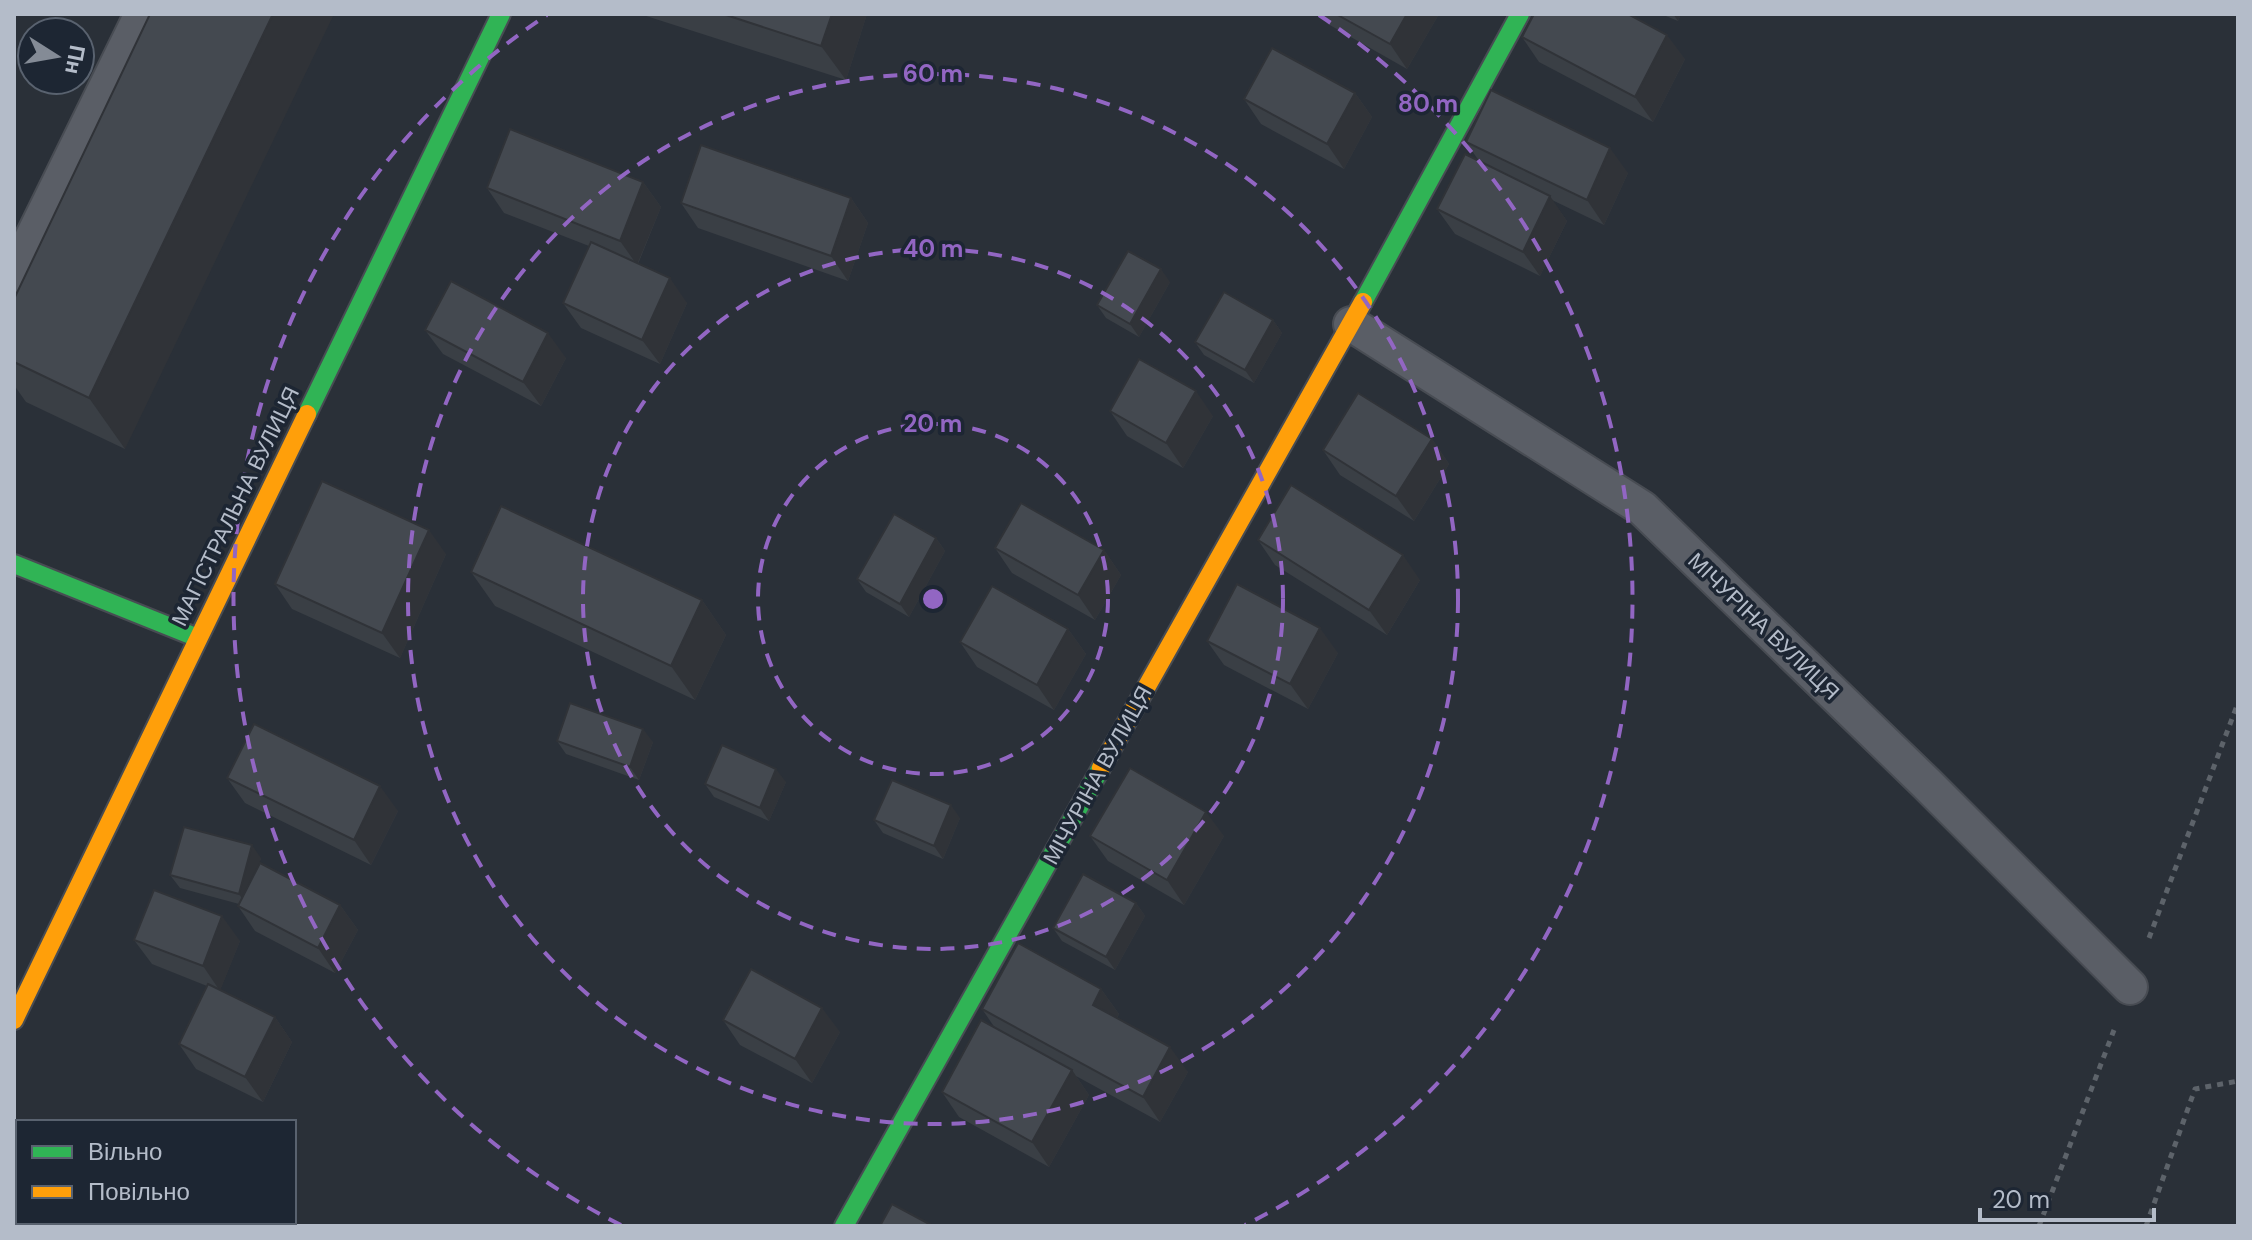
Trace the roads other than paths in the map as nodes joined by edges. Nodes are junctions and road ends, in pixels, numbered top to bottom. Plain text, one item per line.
1 (142, 14) edge
2 (501, 14) edge
3 (1520, 14) edge
4 (14, 275) edge
5 (1351, 324) junction
6 (14, 564) edge
7 (198, 638) junction
8 (2130, 987) dead end
9 (14, 1020) edge
10 (844, 1226) edge

1 - 4 lane
2 - 7 street, МАГІСТРАЛЬНА ВУЛИЦЯ
3 - 5 street, МІЧУРІНА ВУЛИЦЯ
5 - 8 lane, МІЧУРІНА ВУЛИЦЯ
5 - 10 street, МІЧУРІНА ВУЛИЦЯ
6 - 7 street
7 - 9 street, МАГІСТРАЛЬНА ВУЛИЦЯ

